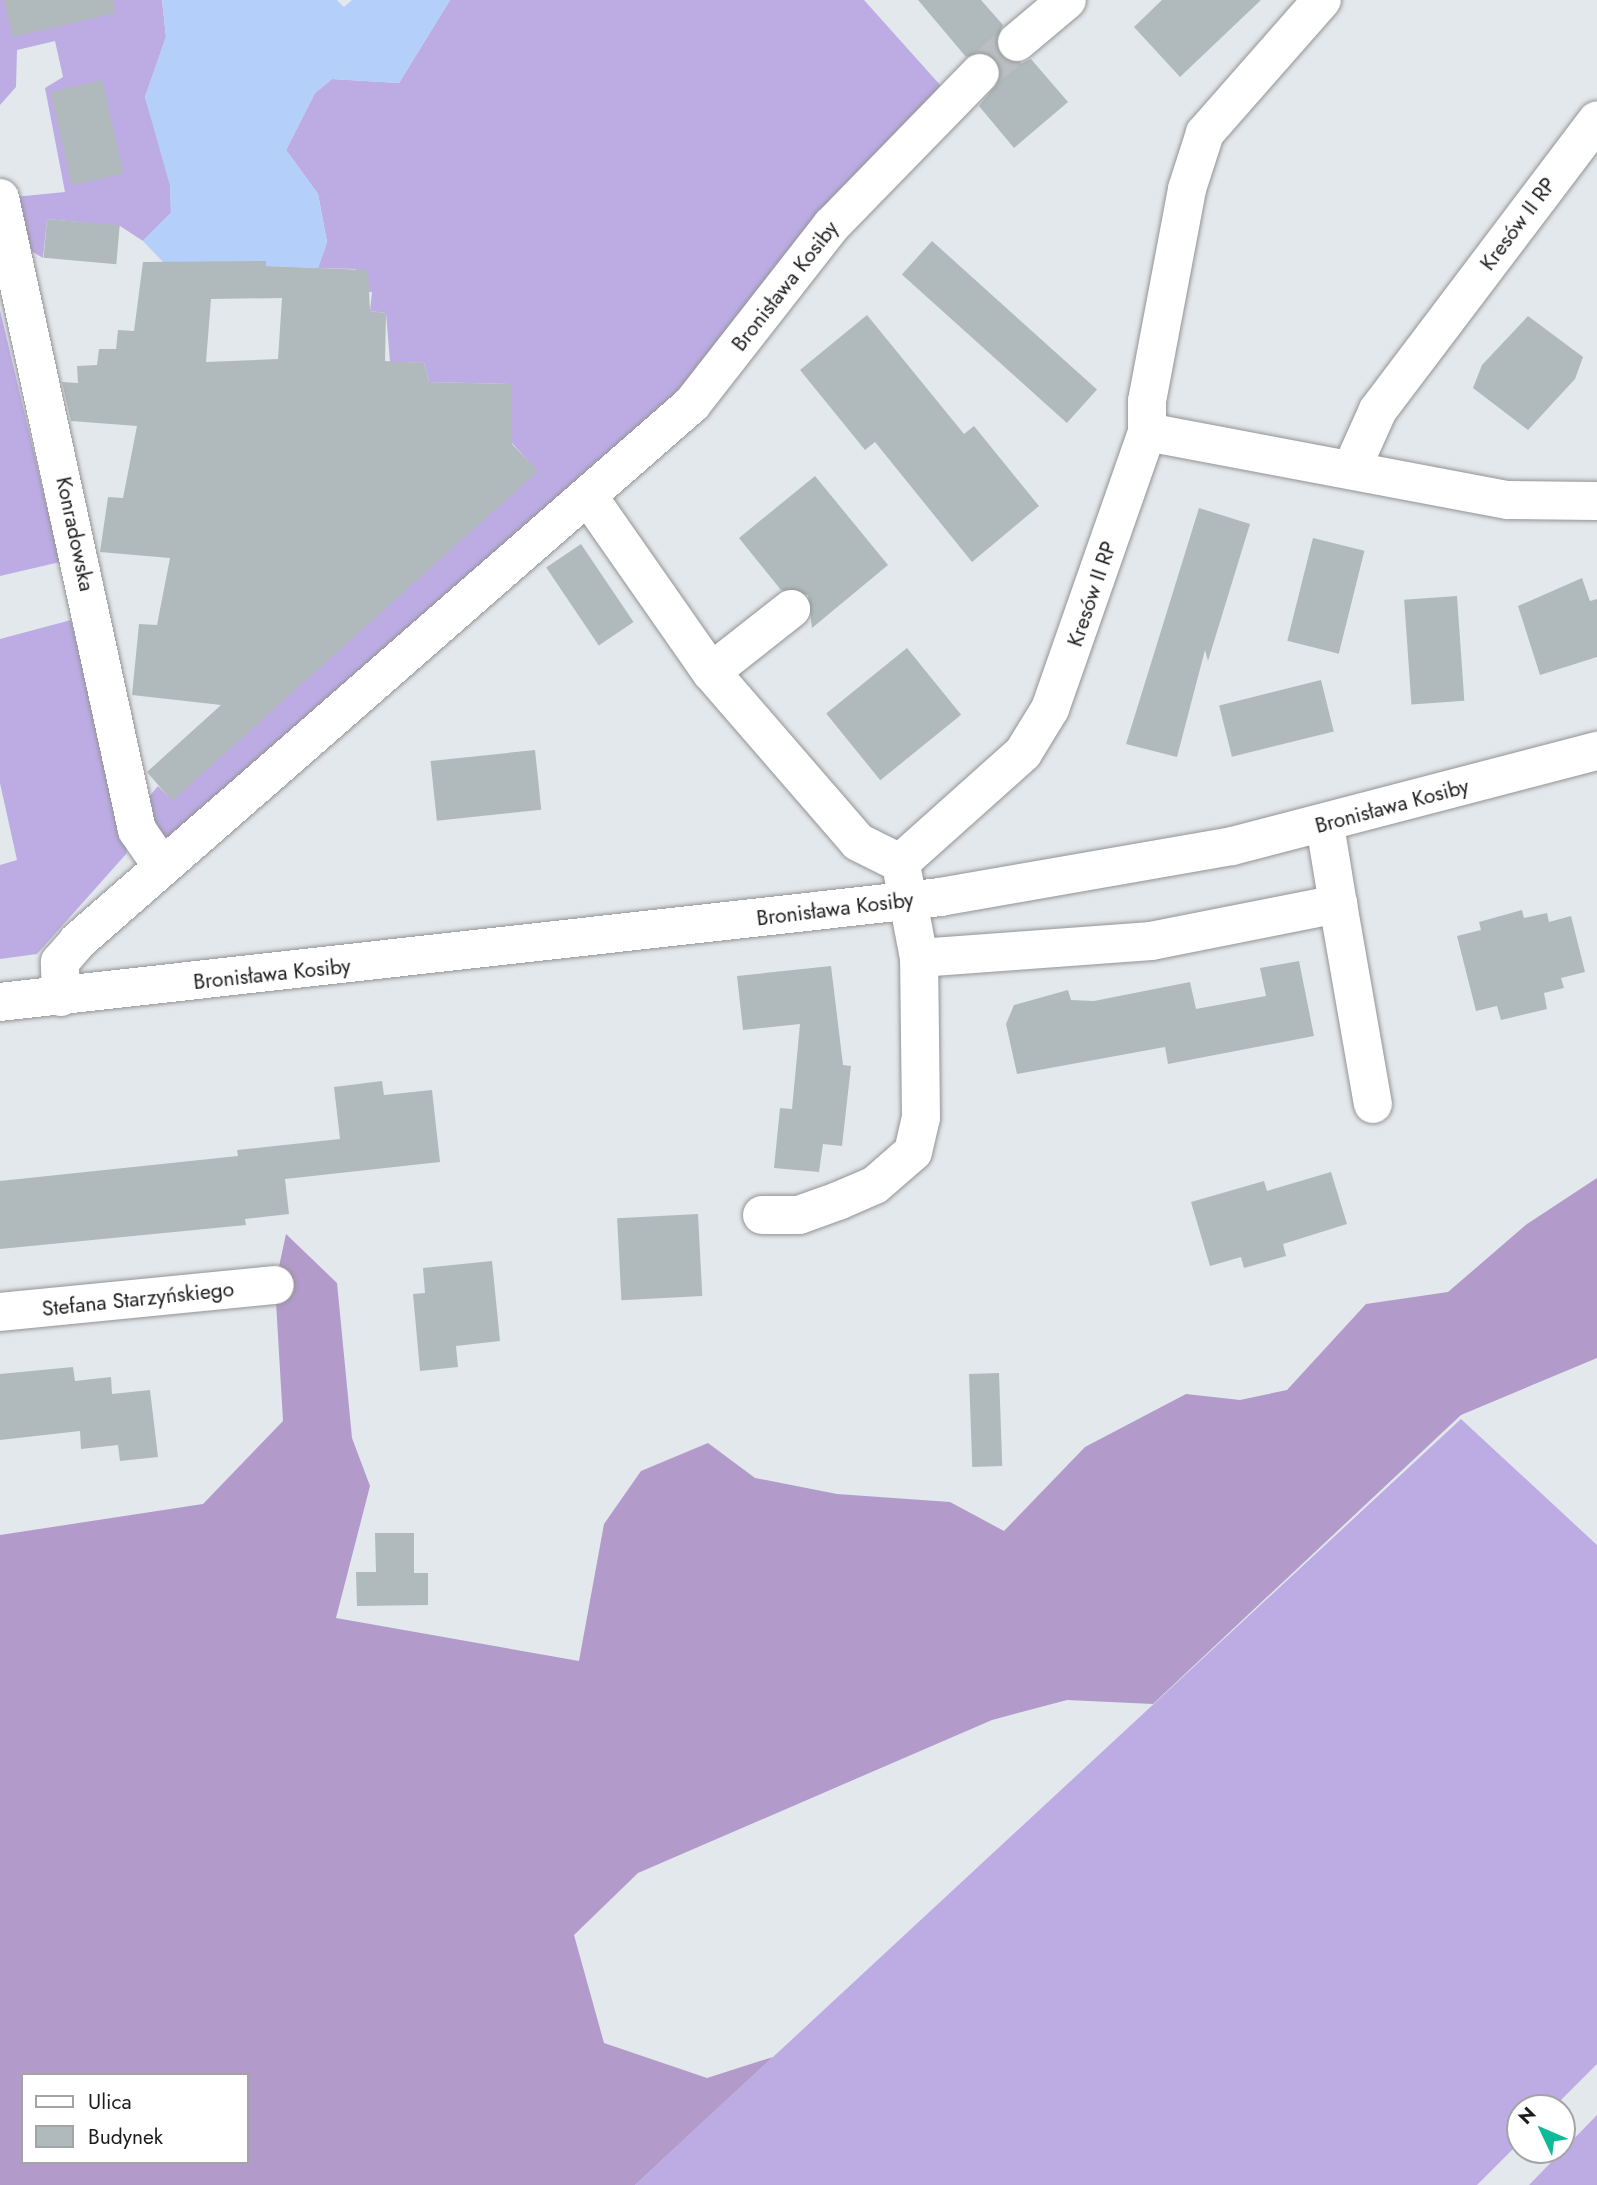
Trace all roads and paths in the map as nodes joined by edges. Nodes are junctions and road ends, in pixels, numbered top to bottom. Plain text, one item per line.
1 (1067, 0) edge
2 (1322, 0) edge
3 (1017, 41) tunnel mouth
4 (980, 73) tunnel mouth
5 (1597, 120) edge
6 (0, 198) edge
7 (1147, 432) junction
8 (1351, 470) junction
9 (588, 496) junction
10 (1597, 501) edge
11 (791, 608) dead end
12 (712, 672) junction
13 (1597, 751) edge
14 (1325, 825) junction
15 (900, 863) junction
16 (161, 865) junction
17 (909, 900) junction
18 (1338, 904) junction
19 (919, 958) junction
20 (61, 997) junction
21 (0, 1002) edge
22 (1373, 1104) dead end
23 (762, 1215) dead end
24 (275, 1285) dead end
25 (0, 1312) edge

1 - 3 street
2 - 7 street, Kresów II RP
4 - 9 street, Bronisława Kosiby
5 - 8 street, Kresów II RP
6 - 16 street, Konradowska
7 - 8 street
7 - 15 street, Kresów II RP
8 - 10 street
9 - 12 street, Bronisława Kosiby
9 - 16 street, Bronisława Kosiby
11 - 12 street
12 - 15 street, Bronisława Kosiby
13 - 14 street, Bronisława Kosiby
14 - 17 street, Bronisława Kosiby
14 - 18 street
15 - 17 street
16 - 20 street, Bronisława Kosiby
17 - 19 street
17 - 20 street, Bronisława Kosiby
18 - 19 street
18 - 22 street
19 - 23 street
20 - 21 street, Bronisława Kosiby
24 - 25 street, Stefana Starzyńskiego

